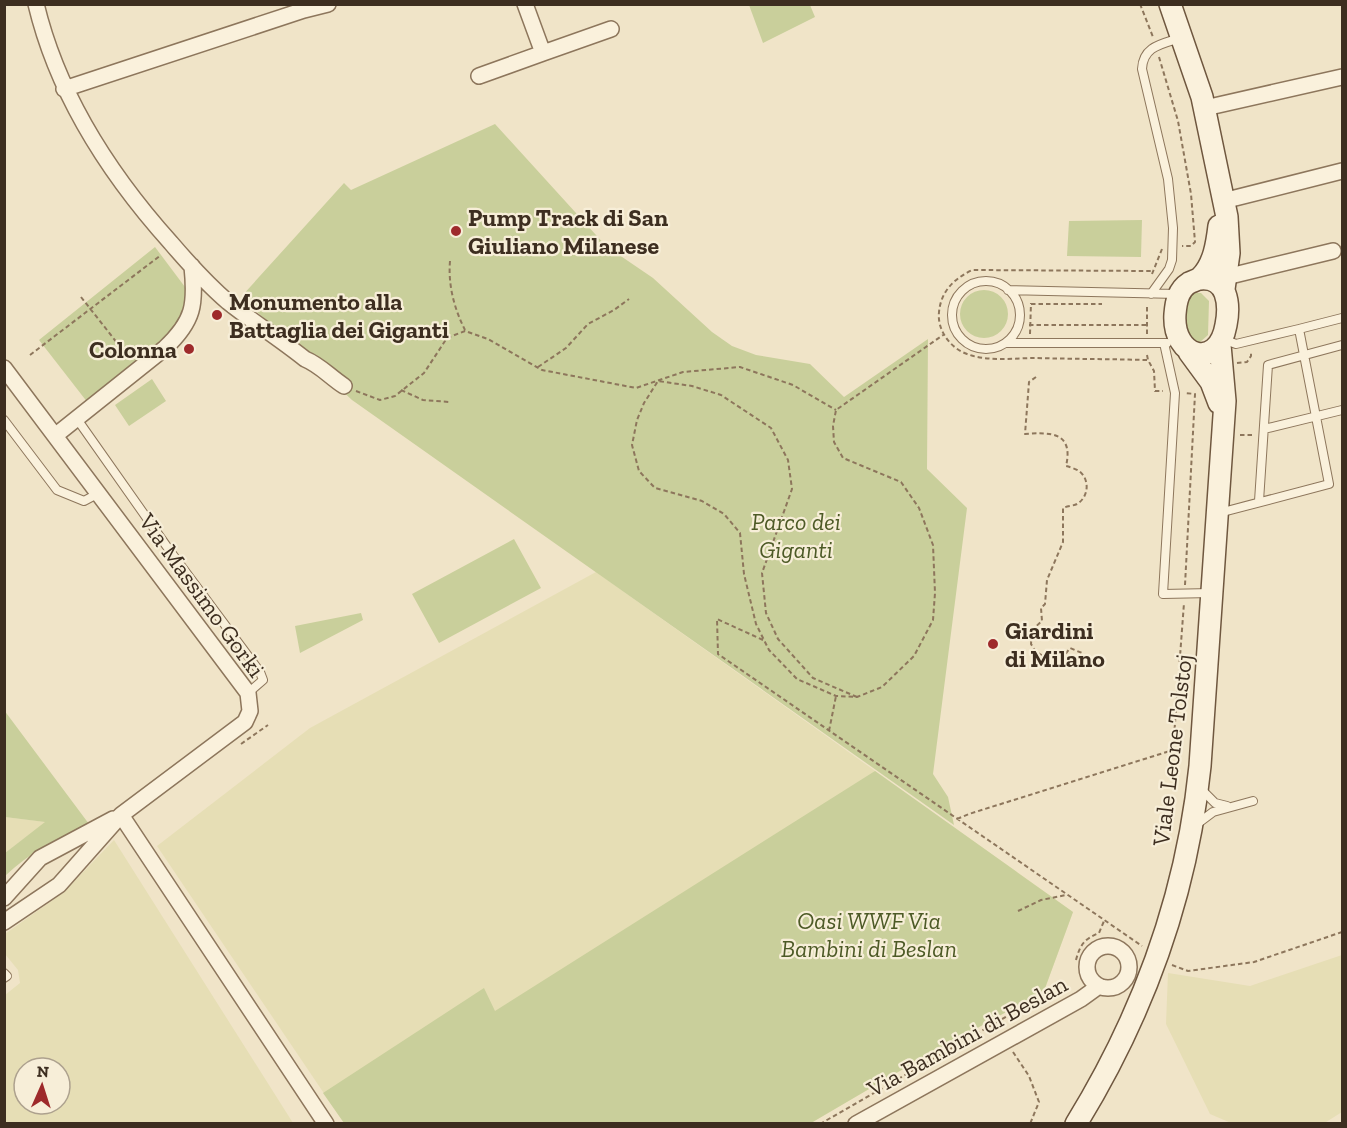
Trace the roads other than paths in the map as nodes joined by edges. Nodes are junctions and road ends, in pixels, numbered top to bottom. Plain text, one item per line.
1 (36, 4) edge
2 (328, 4) edge
3 (525, 4) edge
4 (1170, 4) edge
5 (611, 29) dead end
6 (1182, 38) junction
7 (543, 53) junction
8 (479, 76) dead end
9 (1342, 77) edge
10 (64, 89) junction
11 (1205, 108) junction
12 (1342, 171) edge
13 (1223, 201) junction
14 (1333, 250) dead end
15 (192, 266) junction
16 (1200, 279) junction
17 (1225, 283) junction
18 (1008, 290) junction
19 (1151, 294) junction
20 (1178, 294) junction
21 (1342, 318) edge
22 (1299, 329) junction
23 (1221, 342) junction
24 (1006, 343) junction
25 (1342, 345) edge
26 (1178, 346) junction
27 (1304, 356) junction
28 (4, 368) edge
29 (344, 386) road end
30 (1342, 410) edge
31 (1316, 417) junction
32 (77, 419) junction
33 (4, 420) edge
34 (1264, 429) junction
35 (1222, 432) junction
36 (56, 435) junction
37 (99, 493) junction
38 (1259, 501) junction
39 (1218, 514) junction
40 (1213, 593) junction
41 (248, 693) junction
42 (1198, 785) junction
43 (1253, 801) dead end
44 (1232, 806) junction
45 (121, 815) junction
46 (1190, 835) junction
47 (4, 898) edge
48 (4, 922) edge
49 (4, 973) edge
50 (4, 978) edge
51 (1099, 986) dead end
52 (326, 1124) edge
53 (856, 1124) edge
54 (1076, 1124) edge

1 - 10 street
2 - 10 street
3 - 7 street
4 - 6 street, Viale Leone Tolstoj
5 - 7 street
6 - 11 street, Viale Leone Tolstoj
6 - 19 lane
7 - 8 street
9 - 11 street
10 - 15 street
11 - 13 street, Viale Leone Tolstoj
12 - 13 street
13 - 16 street, Viale Leone Tolstoj
13 - 17 street, Viale Leone Tolstoj
14 - 17 street
15 - 29 street
15 - 32 street
16 - 17 street
16 - 20 street, Viale Leone Tolstoj
17 - 23 street, Viale Leone Tolstoj
18 - 19 lane
18 - 24 lane
18 - 24 lane
19 - 20 lane
20 - 26 street, Viale Leone Tolstoj
21 - 22 lane
22 - 23 lane
22 - 27 lane
23 - 26 street
23 - 35 street, Viale Leone Tolstoj
24 - 26 lane
25 - 27 lane
26 - 35 street, Viale Leone Tolstoj
26 - 40 lane
27 - 31 lane
27 - 34 lane
28 - 36 street, Via Massimo Gorki
30 - 31 lane
31 - 34 lane
31 - 38 lane
32 - 36 street
32 - 41 lane
33 - 37 lane
34 - 38 lane
35 - 39 street, Viale Leone Tolstoj
36 - 37 street, Via Massimo Gorki
37 - 41 street, Via Massimo Gorki
38 - 39 lane
39 - 40 street, Viale Leone Tolstoj
40 - 42 street, Viale Leone Tolstoj
41 - 45 street, Via Massimo Gorki
42 - 44 lane
42 - 46 street, Viale Leone Tolstoj
43 - 44 lane
44 - 46 lane
45 - 47 street
45 - 48 street
45 - 52 street
46 - 54 street, Viale Leone Tolstoj
49 - 50 lane
51 - 53 street, Via Bambini di Beslan

